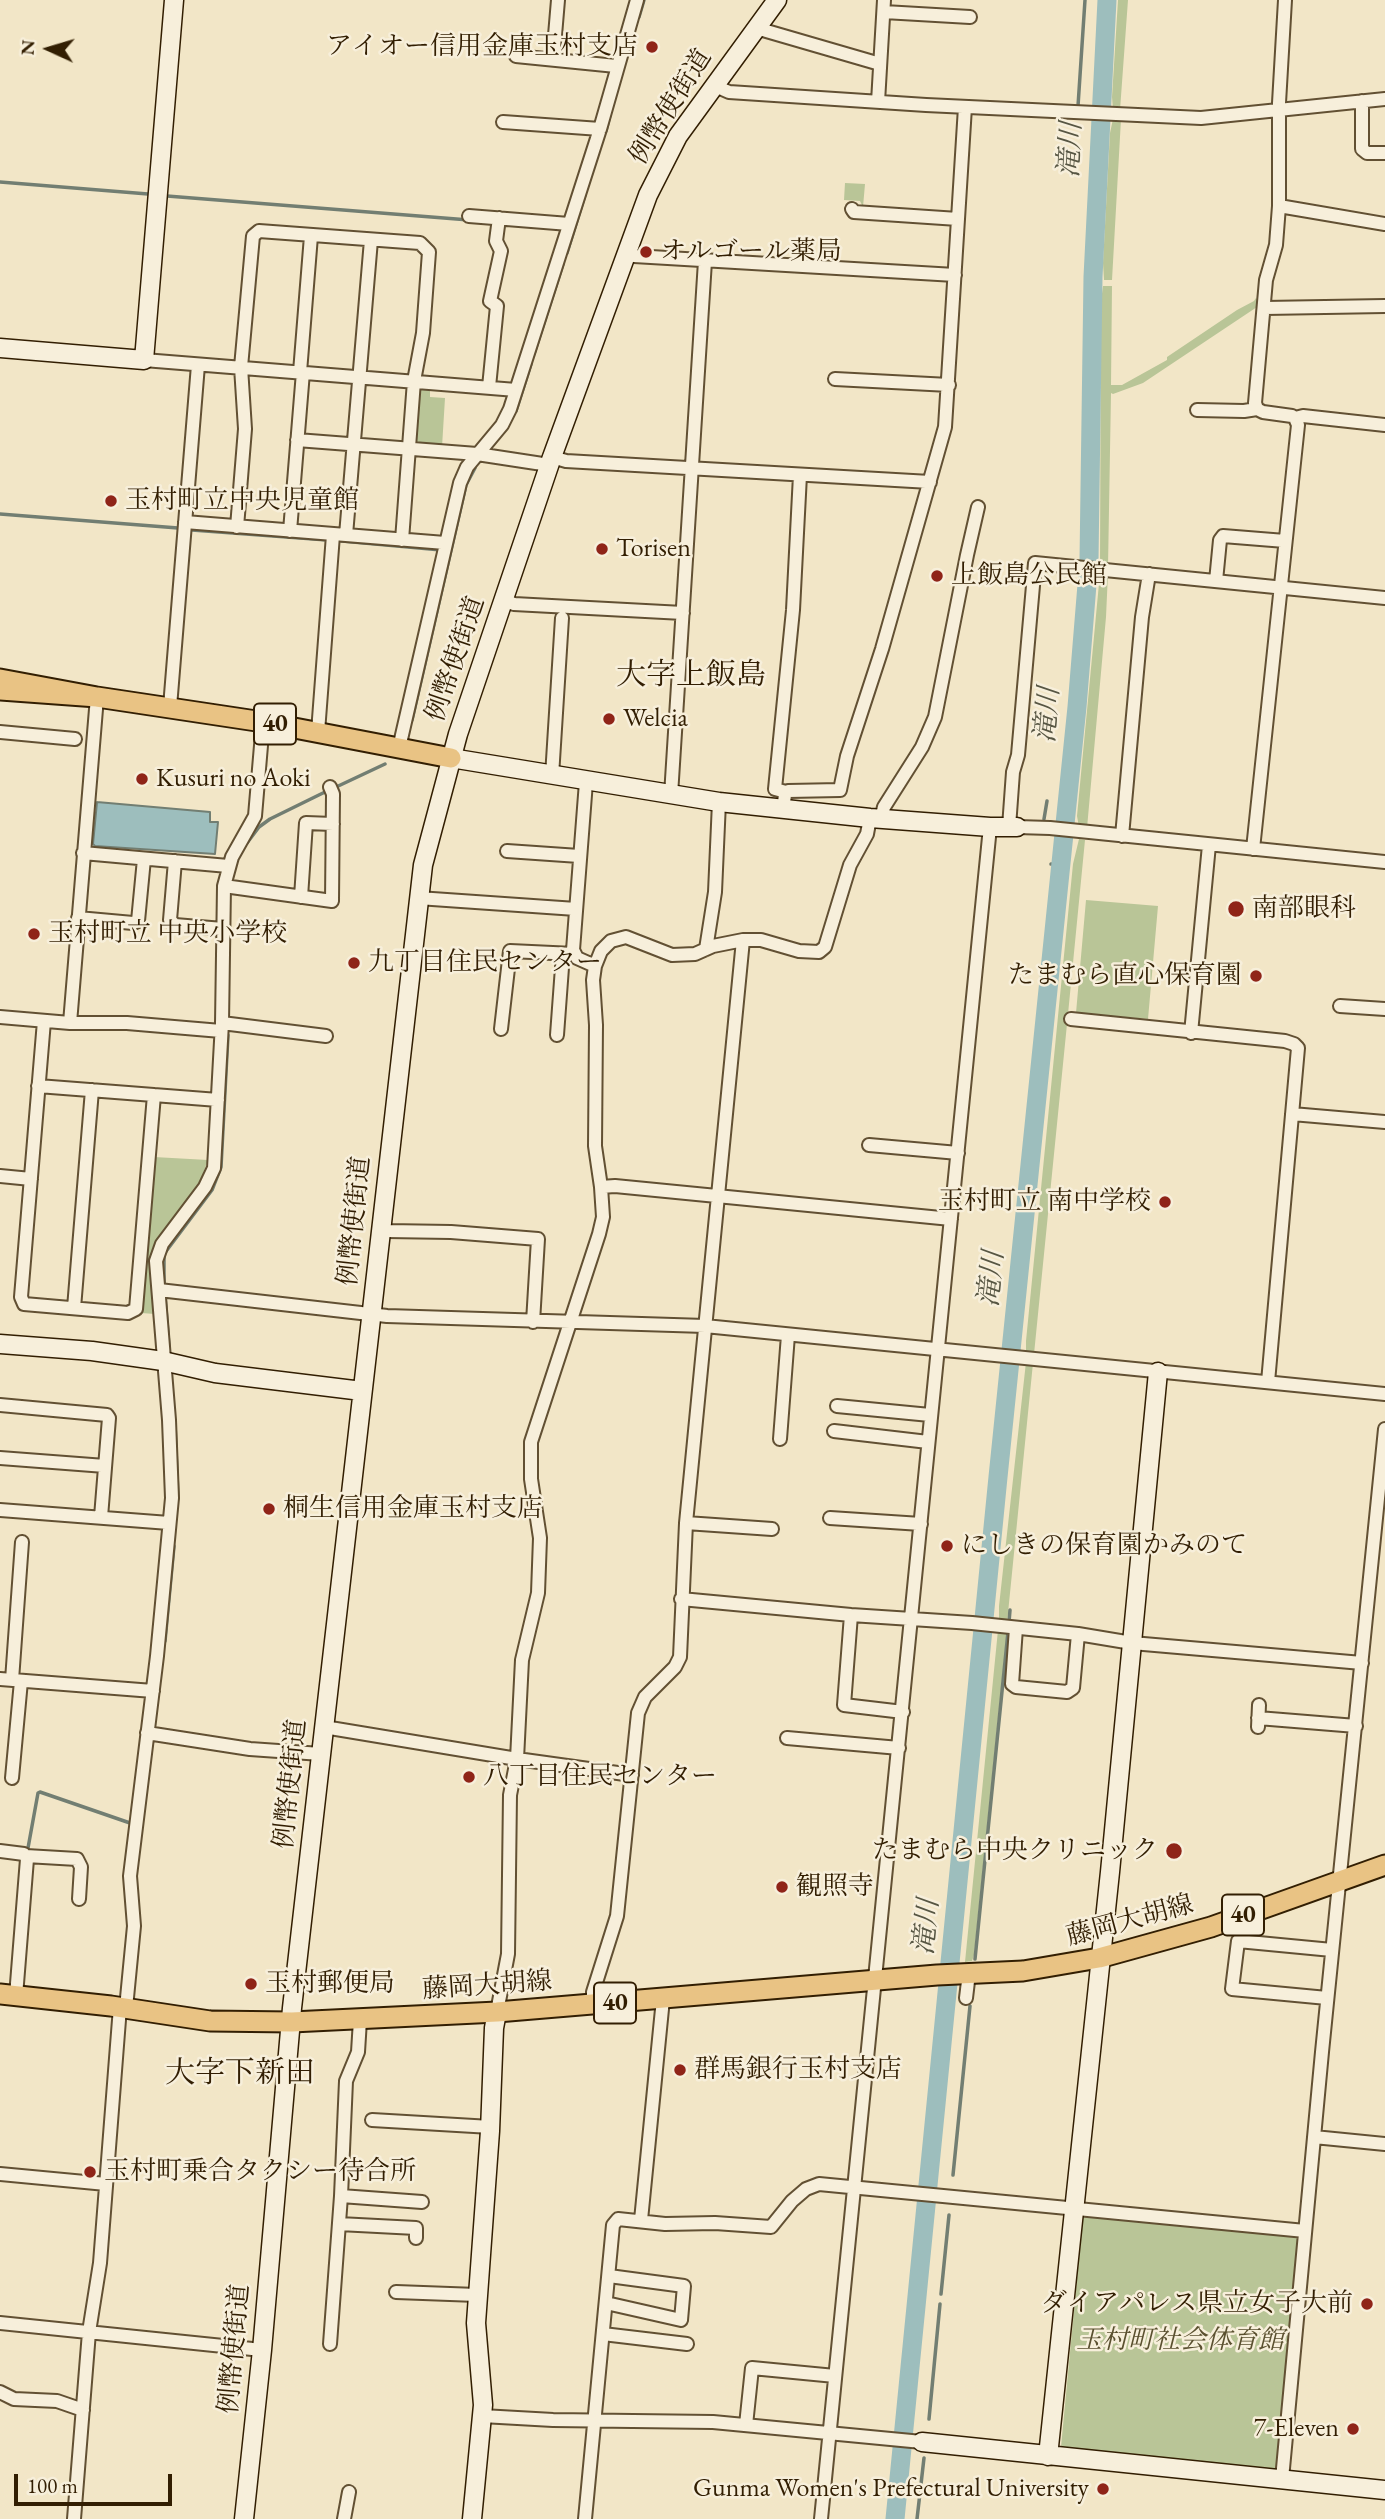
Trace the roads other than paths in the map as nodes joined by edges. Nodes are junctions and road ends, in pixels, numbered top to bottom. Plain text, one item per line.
1 (174, 0) edge
2 (558, 0) edge
3 (637, 0) edge
4 (1285, 0) edge
5 (774, 1) edge
6 (884, 6) edge
7 (970, 17) dead end
8 (756, 28) junction
9 (516, 56) dead end
10 (554, 59) junction
11 (880, 64) junction
12 (616, 66) junction
13 (713, 85) junction
14 (1385, 99) edge
15 (878, 102) junction
16 (1362, 102) junction
17 (965, 107) junction
18 (1280, 109) junction
19 (503, 122) dead end
20 (600, 129) junction
21 (1385, 153) edge
22 (1279, 206) junction
23 (852, 209) dead end
24 (469, 216) dead end
25 (499, 218) junction
26 (958, 219) junction
27 (569, 224) junction
28 (1385, 224) edge
29 (311, 236) junction
30 (371, 240) junction
31 (626, 253) junction
32 (705, 261) junction
33 (955, 275) junction
34 (1385, 306) edge
35 (1265, 308) junction
36 (0, 348) edge
37 (144, 360) junction
38 (198, 365) junction
39 (241, 367) junction
40 (301, 372) junction
41 (359, 376) junction
42 (835, 379) dead end
43 (414, 381) junction
44 (949, 385) junction
45 (489, 387) junction
46 (516, 390) junction
47 (1257, 409) junction
48 (1197, 410) dead end
49 (1296, 418) junction
50 (1385, 425) edge
51 (297, 440) junction
52 (355, 444) junction
53 (410, 449) junction
54 (477, 454) junction
55 (550, 461) junction
56 (692, 468) junction
57 (800, 475) junction
58 (930, 482) junction
59 (978, 507) dead end
60 (186, 522) junction
61 (237, 527) junction
62 (290, 531) junction
63 (340, 535) junction
64 (402, 540) junction
65 (1285, 541) junction
66 (445, 544) junction
67 (1149, 574) junction
68 (1216, 581) junction
69 (1281, 588) junction
70 (1385, 598) edge
71 (503, 600) junction
72 (683, 613) junction
73 (562, 618) dead end
74 (0, 679) edge
75 (6, 689) edge
76 (97, 697) junction
77 (170, 707) junction
78 (262, 722) junction
79 (0, 732) edge
80 (318, 732) junction
81 (75, 738) dead end
82 (399, 748) junction
83 (451, 758) junction
84 (552, 776) junction
85 (586, 782) junction
86 (332, 790) dead end
87 (671, 795) junction
88 (784, 801) junction
89 (719, 802) junction
90 (876, 819) junction
91 (333, 824) junction
92 (990, 827) junction
93 (1013, 827) junction
94 (1122, 836) junction
95 (1209, 845) junction
96 (1253, 849) junction
97 (507, 851) dead end
98 (83, 853) junction
99 (579, 856) junction
100 (144, 859) junction
101 (175, 861) junction
102 (1385, 862) edge
103 (228, 866) junction
104 (224, 886) junction
105 (301, 897) junction
106 (418, 898) junction
107 (576, 909) junction
108 (78, 918) junction
109 (223, 929) junction
110 (743, 940) junction
111 (706, 949) junction
112 (568, 954) junction
113 (595, 966) junction
114 (1340, 1006) dead end
115 (1385, 1009) edge
116 (0, 1017) edge
117 (1070, 1019) dead end
118 (44, 1021) junction
119 (70, 1023) junction
120 (221, 1027) junction
121 (501, 1030) dead end
122 (1191, 1033) junction
123 (557, 1035) dead end
124 (326, 1036) dead end
125 (38, 1086) junction
126 (92, 1090) junction
127 (154, 1095) junction
128 (218, 1100) junction
129 (1292, 1114) junction
130 (1385, 1122) edge
131 (869, 1145) dead end
132 (958, 1153) junction
133 (0, 1176) edge
134 (31, 1178) junction
135 (601, 1187) junction
136 (718, 1197) junction
137 (951, 1219) junction
138 (381, 1229) junction
139 (159, 1290) junction
140 (74, 1308) junction
141 (371, 1314) junction
142 (533, 1322) junction
143 (570, 1323) junction
144 (705, 1326) junction
145 (788, 1335) junction
146 (0, 1344) edge
147 (938, 1348) junction
148 (163, 1361) junction
149 (1158, 1372) junction
150 (1268, 1382) junction
151 (362, 1391) junction
152 (1385, 1394) edge
153 (0, 1405) edge
154 (837, 1406) dead end
155 (930, 1415) junction
156 (1385, 1429) edge
157 (834, 1431) dead end
158 (780, 1439) dead end
159 (928, 1442) junction
160 (0, 1458) edge
161 (105, 1466) junction
162 (0, 1510) edge
163 (101, 1517) junction
164 (830, 1518) dead end
165 (169, 1523) junction
166 (686, 1523) junction
167 (921, 1524) junction
168 (772, 1529) dead end
169 (22, 1542) dead end
170 (681, 1600) junction
171 (851, 1615) junction
172 (911, 1617) junction
173 (1016, 1628) junction
174 (1078, 1634) junction
175 (1132, 1643) junction
176 (1362, 1663) junction
177 (11, 1680) edge
178 (153, 1691) junction
179 (903, 1712) junction
180 (1258, 1717) dead end
181 (1356, 1726) junction
182 (324, 1727) junction
183 (147, 1732) junction
184 (787, 1738) dead end
185 (899, 1748) junction
186 (321, 1754) junction
187 (517, 1759) junction
188 (632, 1774) junction
189 (12, 1778) dead end
190 (0, 1851) edge
191 (26, 1856) junction
192 (1385, 1865) edge
193 (1341, 1880) junction
194 (79, 1899) dead end
195 (1332, 1950) junction
196 (1100, 1958) junction
197 (966, 1973) junction
198 (875, 1980) junction
199 (8, 1995) edge
200 (966, 1998) dead end
201 (1327, 1998) junction
202 (663, 1999) junction
203 (593, 2004) junction
204 (123, 2007) junction
205 (497, 2012) junction
206 (360, 2020) junction
207 (292, 2022) junction
208 (372, 2120) dead end
209 (491, 2127) junction
210 (1314, 2137) junction
211 (1385, 2144) edge
212 (0, 2174) edge
213 (106, 2185) junction
214 (853, 2186) junction
215 (341, 2196) junction
216 (422, 2202) dead end
217 (1074, 2207) junction
218 (641, 2220) junction
219 (339, 2224) junction
220 (1304, 2231) junction
221 (416, 2238) dead end
222 (608, 2276) junction
223 (396, 2292) dead end
224 (477, 2295) junction
225 (606, 2303) junction
226 (0, 2323) edge
227 (89, 2332) junction
228 (603, 2334) junction
229 (330, 2344) dead end
230 (687, 2344) dead end
231 (262, 2350) junction
232 (835, 2376) junction
233 (0, 2392) edge
234 (14, 2399) junction
235 (0, 2404) edge
236 (83, 2410) junction
237 (482, 2416) junction
238 (595, 2420) junction
239 (746, 2425) junction
240 (830, 2433) junction
241 (919, 2442) joint
242 (1048, 2456) junction
243 (1282, 2479) junction
244 (1385, 2490) edge
245 (349, 2491) dead end
246 (74, 2519) edge
247 (244, 2519) edge
248 (345, 2519) edge
249 (472, 2519) edge
250 (585, 2519) edge
251 (821, 2519) edge

1 - 37 street
2 - 10 street
3 - 12 street
4 - 18 street
5 - 8 street, 例幣使街道
6 - 7 street
6 - 11 street
8 - 11 street
8 - 13 street, 例幣使街道
9 - 10 street
10 - 12 street
11 - 15 street
12 - 20 street
13 - 15 street
13 - 31 street, 例幣使街道
14 - 16 street
15 - 17 street
16 - 18 street
16 - 21 street
17 - 18 street
17 - 26 street
18 - 22 street
19 - 20 street
20 - 27 street
22 - 28 street
22 - 35 street
23 - 26 street
24 - 25 street
25 - 27 street
25 - 45 street
26 - 33 street
27 - 46 street
29 - 30 street
29 - 39 street
29 - 40 street
30 - 41 street
30 - 43 street
31 - 32 street
31 - 55 street, 例幣使街道
32 - 33 street
32 - 56 street
33 - 44 street
34 - 35 street
35 - 47 street
36 - 37 street
37 - 38 street
38 - 39 street
38 - 60 street
39 - 40 street
39 - 61 street
40 - 41 street
40 - 51 street
41 - 43 street
41 - 52 street
42 - 44 street
43 - 45 street
43 - 53 street
44 - 58 street
45 - 46 street
46 - 54 street
47 - 48 street
47 - 49 street
49 - 50 street
49 - 65 street
51 - 52 street
51 - 62 street
52 - 53 street
52 - 63 street
53 - 54 street
53 - 64 street
54 - 55 street
54 - 66 street
55 - 56 street
55 - 71 street, 例幣使街道
56 - 57 street
56 - 72 street
57 - 58 street
57 - 88 street
58 - 88 street
59 - 90 street
60 - 61 street
60 - 77 street
61 - 62 street
62 - 63 street
63 - 64 street
63 - 80 street
64 - 66 street
65 - 68 street
65 - 69 street
66 - 82 street
67 - 68 street
67 - 93 street
67 - 94 street
68 - 69 street
69 - 70 street
69 - 96 street
71 - 72 street
71 - 83 street, 例幣使街道
72 - 87 street
73 - 84 street
74 - 76 main road, 40
75 - 76 main road, 40
76 - 77 main road, 40
76 - 98 street
77 - 78 main road, 40
78 - 80 main road, 40
78 - 103 street
79 - 81 street
80 - 82 main road, 40
82 - 83 main road, 40
83 - 84 street
83 - 106 street, 例幣使街道
84 - 85 street
85 - 87 street
85 - 99 street
86 - 91 street
87 - 89 street
88 - 89 street
88 - 90 street
89 - 111 street
90 - 92 street
90 - 110 street
91 - 105 street
91 - 105 street
92 - 93 street
92 - 132 street
93 - 94 street
94 - 95 street
95 - 96 street
95 - 122 street
96 - 102 street
97 - 99 street
98 - 100 street
98 - 108 street
99 - 107 street
100 - 101 street
100 - 108 street
101 - 103 street
101 - 109 street
103 - 104 street
104 - 105 street
104 - 109 street
106 - 107 street
106 - 138 street, 例幣使街道
107 - 112 street
108 - 119 street
109 - 120 street
110 - 111 street
110 - 136 street
111 - 113 street
112 - 113 street
112 - 121 street
112 - 123 street
113 - 135 street
114 - 115 street
116 - 118 street
117 - 122 street
118 - 119 street
118 - 125 street
119 - 120 street
120 - 124 street
120 - 128 street
122 - 129 street
125 - 126 street
125 - 134 street
126 - 127 street
126 - 140 street
127 - 128 street
127 - 140 street
128 - 139 street
129 - 130 street
129 - 150 street
131 - 132 street
132 - 137 street
133 - 134 street
134 - 140 street
135 - 136 street
135 - 143 street
136 - 137 street
136 - 144 street
137 - 147 street
138 - 141 street, 例幣使街道
138 - 142 street
139 - 141 street
139 - 148 street
141 - 142 street
141 - 151 street, 例幣使街道
142 - 143 street
143 - 144 street
143 - 187 street
144 - 145 street
144 - 166 street
145 - 147 street
145 - 158 street
146 - 148 street
147 - 149 street
147 - 155 street
148 - 151 street
148 - 165 street
149 - 150 street
149 - 175 street
150 - 152 street
151 - 182 street, 例幣使街道
153 - 161 street
154 - 155 street
155 - 159 street
156 - 176 street
157 - 159 street
159 - 167 street
160 - 161 street
161 - 163 street
162 - 163 street
163 - 165 street
164 - 167 street
165 - 178 street
166 - 168 street
166 - 170 street
167 - 172 street
169 - 177 street
170 - 171 street
170 - 188 street
171 - 172 street
171 - 179 street
172 - 173 street
172 - 179 street
173 - 174 street
173 - 174 street
174 - 175 street
175 - 176 street
175 - 196 street
176 - 181 street
177 - 178 street
177 - 189 street
178 - 183 street
179 - 185 street
180 - 181 street
181 - 193 street
182 - 186 street, 例幣使街道
182 - 187 street
183 - 186 street
183 - 204 street
184 - 185 street
185 - 198 street
186 - 207 street, 例幣使街道
187 - 188 street
187 - 205 street
188 - 203 street
190 - 191 street
191 - 194 street
191 - 199 street
192 - 193 main road, 藤岡大胡線 / 40
193 - 195 street
193 - 196 main road, 藤岡大胡線 / 40
195 - 201 street
195 - 201 street
196 - 197 main road, 藤岡大胡線 / 40
196 - 217 street
197 - 198 main road, 藤岡大胡線 / 40
197 - 200 street
198 - 202 main road, 藤岡大胡線 / 40
198 - 214 street
199 - 204 main road, 藤岡大胡線 / 40
201 - 210 street
202 - 203 main road, 藤岡大胡線 / 40
202 - 218 street
203 - 205 main road, 藤岡大胡線 / 40
204 - 207 main road, 藤岡大胡線 / 40
204 - 213 street
205 - 206 main road, 藤岡大胡線 / 40
205 - 209 street
206 - 207 main road, 藤岡大胡線 / 40
206 - 215 street
207 - 231 street, 例幣使街道
208 - 209 street
209 - 224 street
210 - 211 street
210 - 220 street
212 - 213 street
213 - 227 street
214 - 217 street
214 - 218 street
214 - 232 street
215 - 216 street
215 - 219 street
217 - 220 street
217 - 242 street
218 - 222 street
219 - 221 street
219 - 229 street
220 - 243 street
222 - 225 street
222 - 225 street
223 - 224 street
224 - 237 street
225 - 228 street
226 - 227 street
227 - 231 street
227 - 236 street
228 - 230 street
228 - 238 street
231 - 247 street, 例幣使街道
232 - 239 street
232 - 240 street
233 - 234 street
234 - 235 street
234 - 236 street
236 - 246 street
237 - 238 street
237 - 249 street
238 - 239 street
238 - 250 street
239 - 240 street
240 - 241 street
240 - 251 street
241 - 242 street
242 - 243 street
243 - 244 street
245 - 248 street

